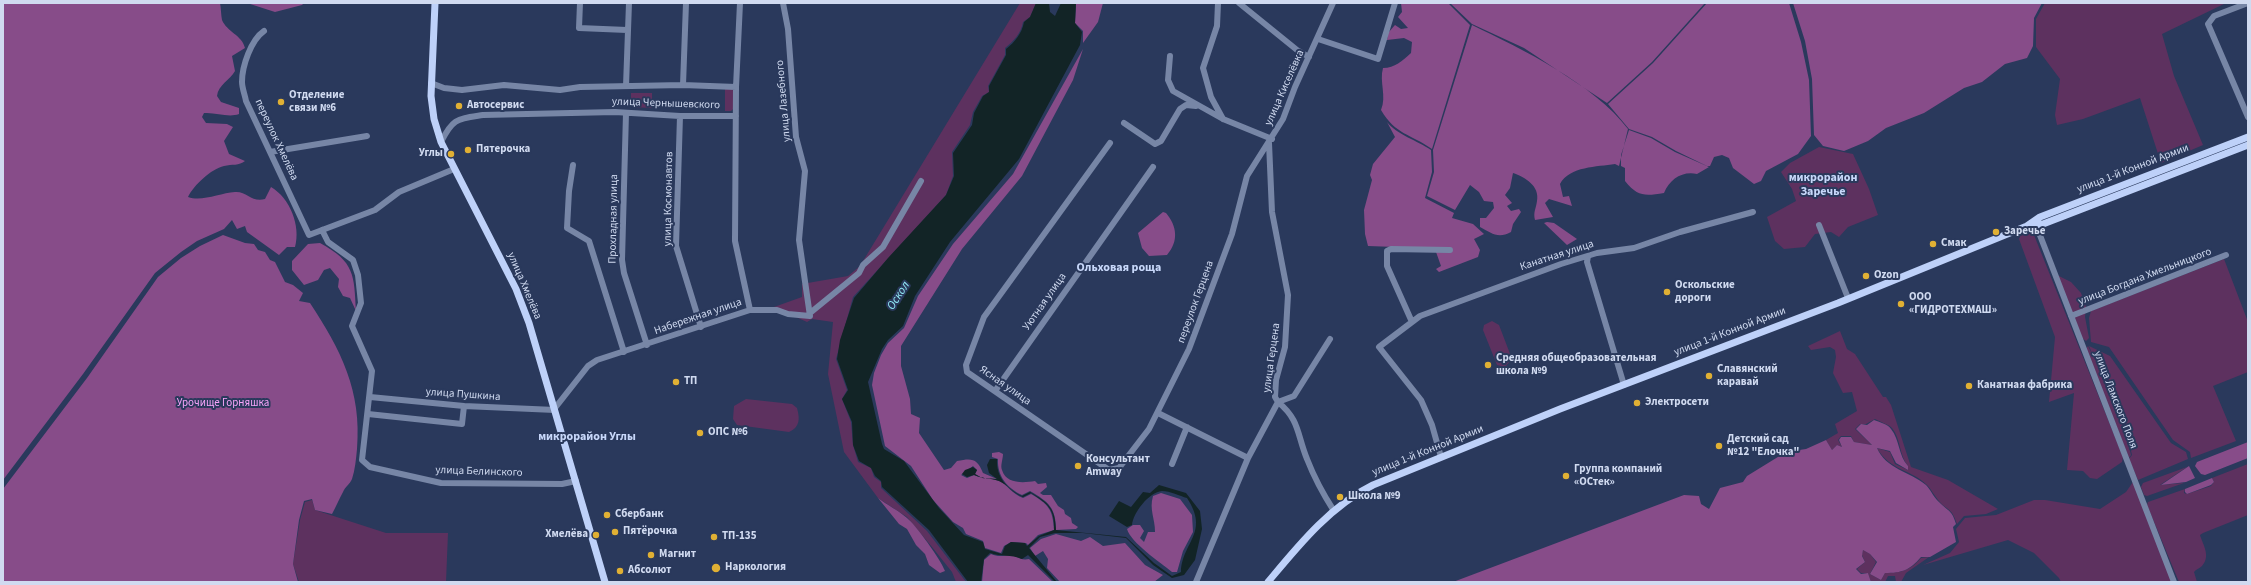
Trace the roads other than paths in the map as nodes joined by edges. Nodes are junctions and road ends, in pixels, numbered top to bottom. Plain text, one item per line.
1 (435, 3) edge
2 (580, 3) edge
3 (629, 3) edge
4 (686, 3) edge
5 (740, 3) edge
6 (783, 3) edge
7 (1332, 3) edge
8 (1395, 3) edge
9 (2248, 3) edge
10 (1220, 4) edge
11 (1242, 4) edge
12 (627, 30) junction
13 (264, 31) dead end
14 (1318, 39) junction
15 (1170, 56) dead end
16 (1309, 57) junction
17 (431, 83) junction
18 (683, 85) junction
19 (626, 86) junction
20 (736, 87) junction
21 (1199, 106) junction
22 (626, 114) junction
23 (680, 116) junction
24 (736, 116) junction
25 (2248, 117) edge
26 (1223, 119) junction
27 (1124, 123) dead end
28 (367, 136) dead end
29 (2248, 136) edge
30 (1270, 141) junction
31 (441, 142) junction
32 (1110, 143) dead end
33 (2248, 145) edge
34 (270, 152) junction
35 (2191, 158) junction
36 (572, 165) dead end
37 (2194, 166) junction
38 (1153, 167) dead end
39 (454, 169) junction
40 (1247, 176) joint
41 (920, 181) dead end
42 (1753, 212) dead end
43 (1818, 225) dead end
44 (2036, 225) junction
45 (2028, 226) junction
46 (322, 230) junction
47 (1450, 250) dead end
48 (2226, 255) dead end
49 (1588, 256) junction
50 (1848, 298) junction
51 (750, 310) junction
52 (810, 314) junction
53 (2071, 316) junction
54 (1412, 322) junction
55 (701, 327) junction
56 (1330, 339) dead end
57 (647, 345) junction
58 (624, 352) junction
59 (1624, 385) junction
60 (995, 390) junction
61 (370, 397) junction
62 (1278, 402) junction
63 (464, 406) junction
64 (555, 409) junction
65 (1158, 413) junction
66 (368, 414) junction
67 (1187, 427) junction
68 (1149, 429) joint
69 (1441, 457) junction
70 (1248, 458) junction
71 (1172, 464) dead end
72 (576, 481) junction
73 (1334, 511) junction
74 (605, 582) edge
75 (1196, 582) edge
76 (1268, 582) edge
77 (2174, 582) edge

1 - 17 main road, улица Хмелёва
2 - 12 street
3 - 12 street
4 - 18 street
5 - 20 street
6 - 52 street, улица Лазебного
7 - 14 street, улица Киселёвка
8 - 14 street
9 - 25 street
10 - 26 street
11 - 16 street
12 - 19 street
13 - 34 street, переулок Хмелёва
14 - 16 street, улица Киселёвка
15 - 21 street
16 - 30 street, улица Киселёвка
17 - 19 street, улица Чернышевского
17 - 31 main road, улица Хмелёва
18 - 19 street, улица Чернышевского
18 - 20 street, улица Чернышевского
20 - 24 street, улица Чернышевского
21 - 26 street
21 - 27 street
22 - 23 street, улица Чернышевского
22 - 31 street, улица Чернышевского
22 - 57 street, Прохладная улица
23 - 24 street, улица Чернышевского
23 - 55 street, улица Космонавтов
24 - 51 street, Набережная улица
26 - 30 street
28 - 34 street
29 - 35 main road, улица 1-й Конной Армии
30 - 40 street, улица Киселёвка
30 - 62 street, улица Герцена
31 - 39 main road, улица Хмелёва
32 - 60 street, Ясная улица
33 - 37 main road, улица 1-й Конной Армии
34 - 46 street, переулок Хмелёва
35 - 37 main road
35 - 45 main road, улица 1-й Конной Армии
36 - 58 street
37 - 44 main road, улица 1-й Конной Армии
38 - 60 street, Уютная улица
39 - 46 street
39 - 64 main road, улица Хмелёва
40 - 65 street, переулок Герцена
41 - 52 street
42 - 49 street, Канатная улица
43 - 50 street
44 - 45 main road, улица 1-й Конной Армии
44 - 53 street, улица Ламского Поля
45 - 50 main road, улица 1-й Конной Армии
46 - 61 street
47 - 54 street
48 - 53 street, улица Богдана Хмельницкого
49 - 54 street, Канатная улица
49 - 59 street
50 - 59 main road, улица 1-й Конной Армии
51 - 52 street
51 - 55 street, Набережная улица
53 - 77 street, улица Ламского Поля
54 - 69 street, Канатная улица
55 - 57 street, Набережная улица
56 - 62 street
57 - 58 street, Набережная улица
58 - 64 street, Набережная улица
59 - 69 main road, улица 1-й Конной Армии
60 - 68 street, Ясная улица
61 - 63 street, улица Пушкина
61 - 66 street
62 - 70 street, улица Герцена
62 - 73 street
63 - 64 street, улица Пушкина
63 - 66 street
64 - 72 main road, улица Хмелёва
65 - 67 street
65 - 68 street, переулок Герцена
66 - 72 street, улица Белинского
67 - 70 street
67 - 71 street
69 - 73 main road, улица 1-й Конной Армии
70 - 75 street, улица Герцена
72 - 74 main road, улица Хмелёва
73 - 76 main road, улица 1-й Конной Армии

